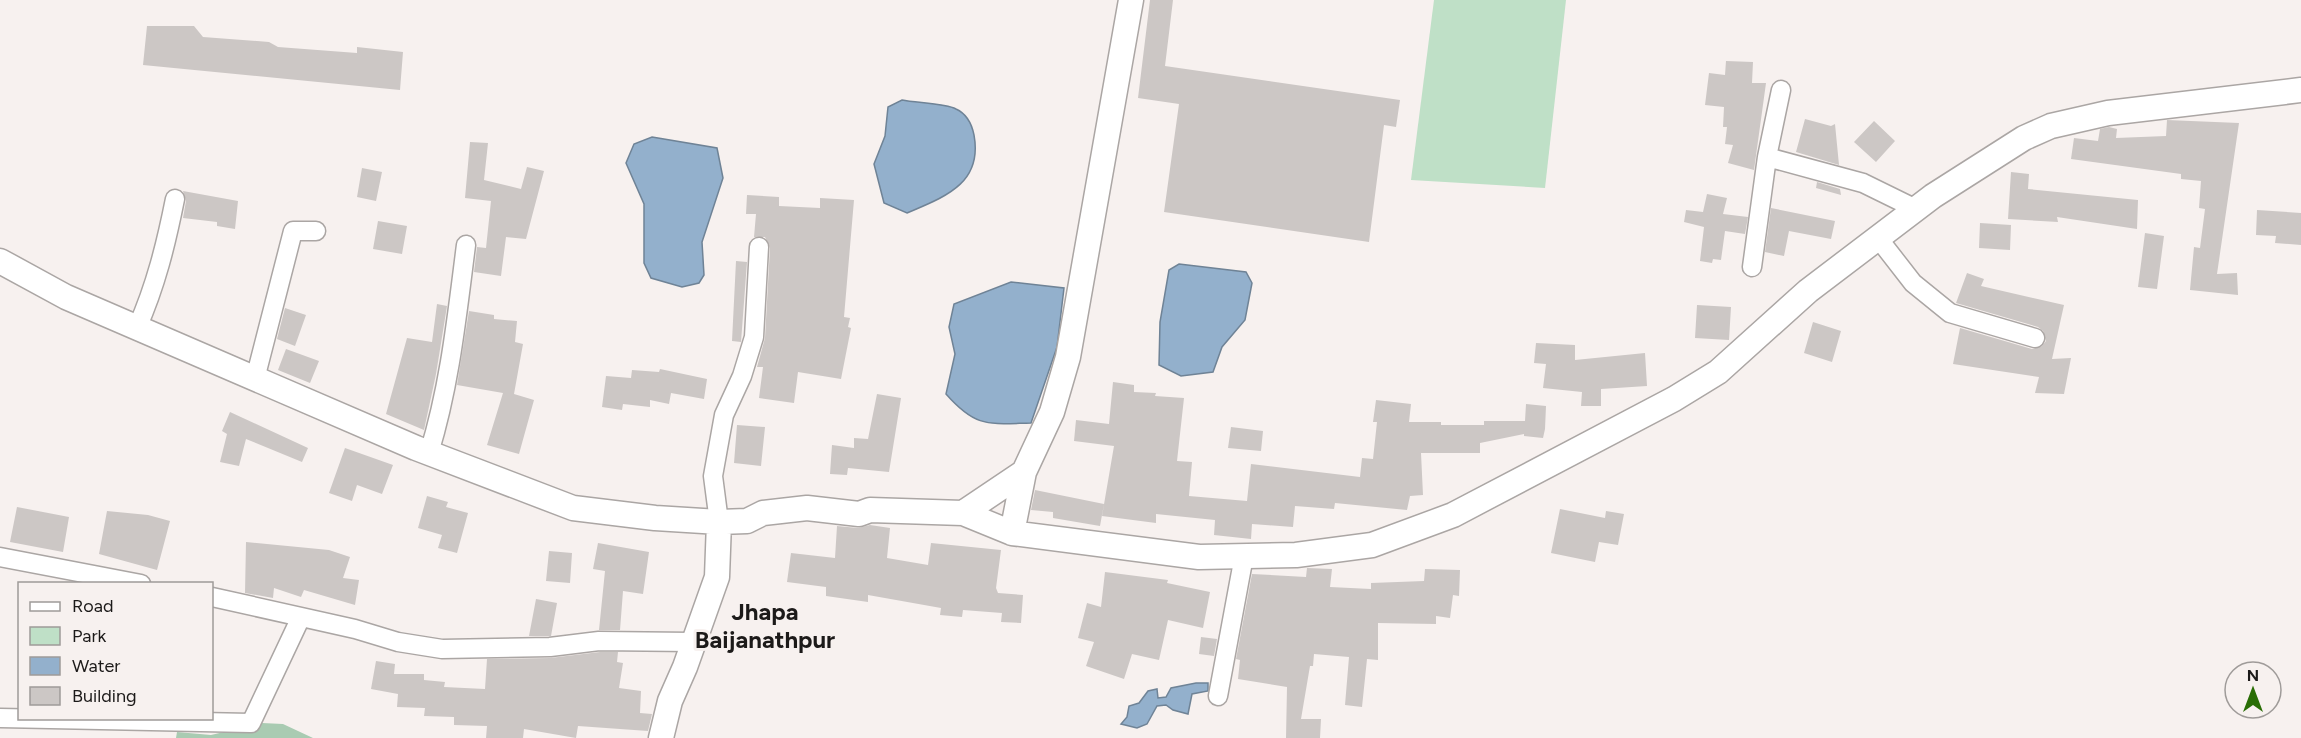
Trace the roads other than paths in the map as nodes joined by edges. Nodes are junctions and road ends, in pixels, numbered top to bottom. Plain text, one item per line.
1 (1131, 0) edge
2 (1781, 90) dead end
3 (2301, 90) edge
4 (1767, 157) junction
5 (175, 199) dead end
6 (1916, 209) junction
7 (315, 231) dead end
8 (1878, 238) junction
9 (466, 245) dead end
10 (759, 247) dead end
11 (0, 261) edge
12 (1752, 267) dead end
13 (137, 327) junction
14 (2035, 338) dead end
15 (255, 379) junction
16 (429, 453) junction
17 (1024, 472) junction
18 (963, 513) junction
19 (719, 522) junction
20 (1012, 533) junction
21 (0, 556) edge
22 (1244, 556) junction
23 (131, 582) edge
24 (213, 597) edge
25 (301, 617) junction
26 (692, 642) junction
27 (1218, 696) dead end
28 (0, 718) edge
29 (18, 718) edge
30 (100, 720) edge
31 (660, 738) edge

1 - 17 street
2 - 4 street
3 - 6 street
4 - 6 street
4 - 12 street
5 - 13 street
6 - 8 street
7 - 15 street
8 - 14 street
8 - 22 street
9 - 16 street
10 - 19 street
11 - 13 street
13 - 15 street
15 - 16 street
16 - 19 street
17 - 18 street
17 - 20 street
18 - 19 street
18 - 20 street
19 - 26 street
20 - 22 street
21 - 23 street
22 - 27 street
24 - 25 street
25 - 26 street
25 - 30 street
26 - 31 street
28 - 29 street

